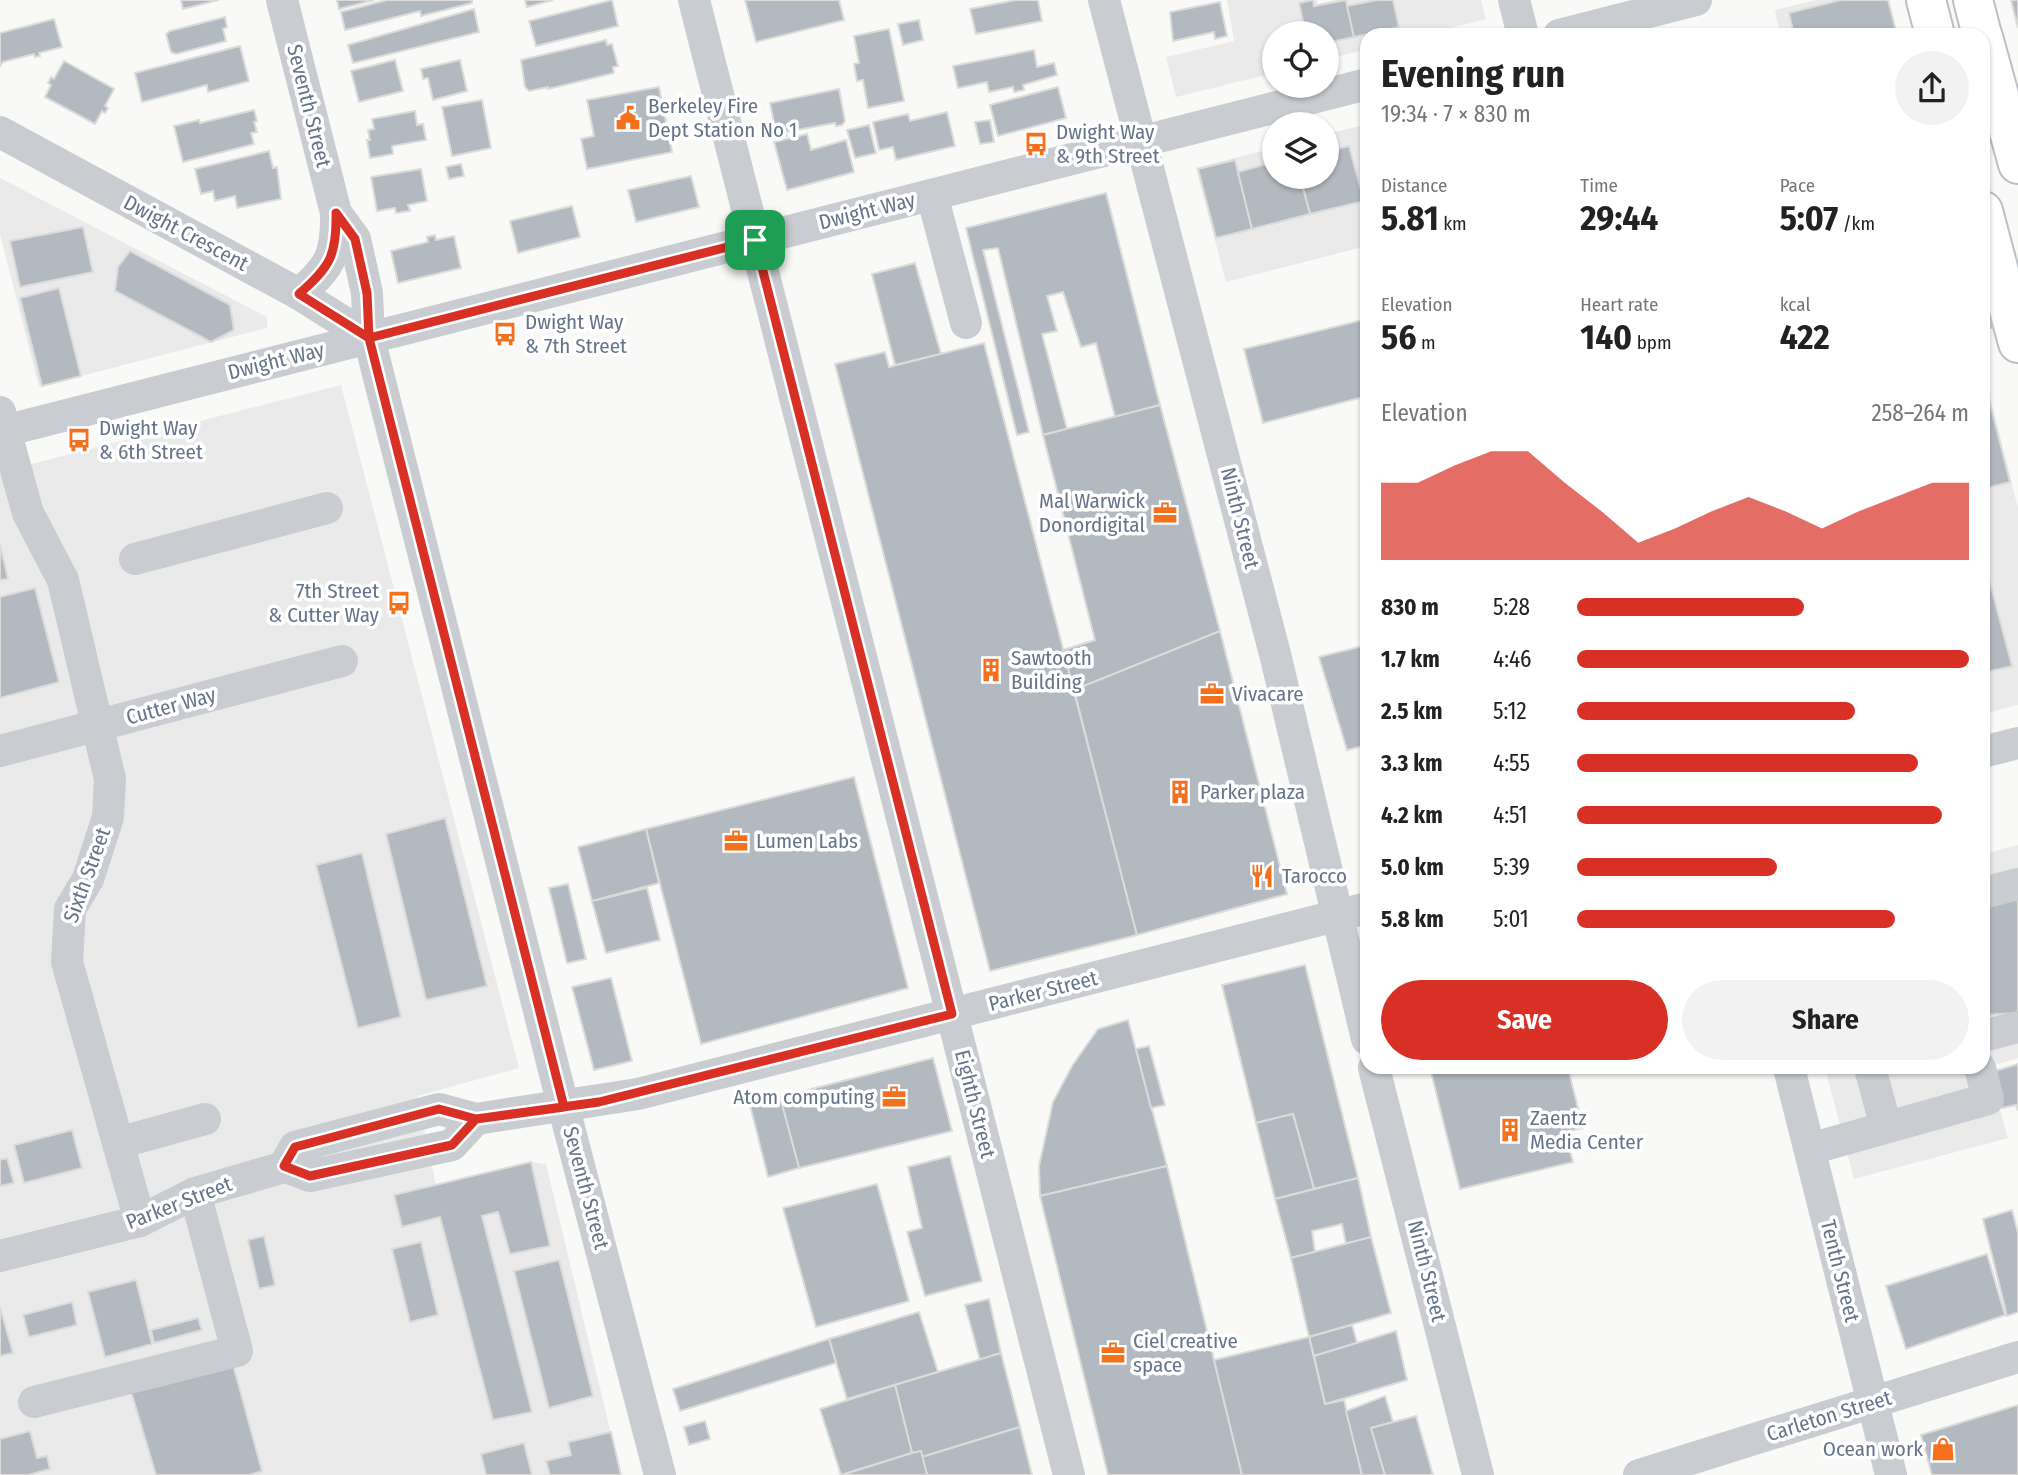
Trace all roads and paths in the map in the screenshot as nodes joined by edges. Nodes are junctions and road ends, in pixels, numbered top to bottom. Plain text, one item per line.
1 (282, 0) edge
2 (694, 0) edge
3 (1104, 0) edge
4 (1514, 0) edge
5 (1696, 0) edge
6 (1926, 0) edge
7 (1973, 0) edge
8 (1521, 28) edge
9 (1586, 28) edge
10 (1933, 28) edge
11 (1980, 28) edge
12 (1990, 64) edge
13 (1360, 86) edge
14 (0, 132) edge
15 (1142, 143) junction
16 (2018, 164) edge
17 (932, 195) junction
18 (336, 213) junction
19 (755, 240) junction
20 (1990, 243) edge
21 (299, 294) junction
22 (2007, 320) edge
23 (966, 323) dead end
24 (369, 338) junction
25 (2, 424) edge
26 (327, 508) dead end
27 (135, 559) dead end
28 (342, 661) dead end
29 (98, 725) junction
30 (2018, 743) edge
31 (1990, 750) edge
32 (0, 751) edge
33 (2018, 884) edge
34 (1990, 890) edge
35 (1352, 912) edge
36 (1360, 980) edge
37 (952, 1014) junction
38 (2018, 1027) edge
39 (1990, 1034) edge
40 (1376, 1074) edge
41 (1791, 1074) edge
42 (1872, 1074) edge
43 (1982, 1074) edge
44 (564, 1107) junction
45 (205, 1119) dead end
46 (1886, 1126) junction
47 (118, 1143) junction
48 (1810, 1149) junction
49 (195, 1193) junction
50 (140, 1221) junction
51 (0, 1256) edge
52 (2018, 1357) edge
53 (34, 1402) dead end
54 (1872, 1402) junction
55 (660, 1475) edge
56 (1069, 1475) edge
57 (1478, 1475) edge
58 (1639, 1475) edge
59 (1891, 1475) edge

1 - 18 street, Seventh Street
2 - 19 street, Eighth Street
3 - 15 street, Ninth Street
4 - 8 street
5 - 9 street
6 - 10 main road
7 - 11 main road
12 - 16 main road
13 - 15 street, Dwight Way
14 - 21 street, Dwight Crescent
15 - 17 street, Dwight Way
15 - 35 street, Ninth Street
17 - 19 street, Dwight Way
17 - 23 street
18 - 21 street, Seventh Street
18 - 24 street, Seventh Street
19 - 24 street, Dwight Way
19 - 37 street, Eighth Street
20 - 22 main road
21 - 24 street, Dwight Crescent
24 - 25 street, Dwight Way
24 - 44 street, Seventh Street
25 - 29 street, Sixth Street
26 - 27 street
28 - 29 street, Cutter Way
29 - 32 street, Cutter Way
29 - 47 street, Sixth Street
30 - 31 street
33 - 34 street
35 - 36 street, Ninth Street
35 - 37 street, Parker Street
37 - 44 street, Parker Street
37 - 56 street, Eighth Street
38 - 39 street
40 - 57 street, Ninth Street
41 - 48 street, Tenth Street
42 - 46 street
43 - 46 street
44 - 49 street, Parker Street
44 - 55 street, Seventh Street
45 - 47 street
46 - 48 street
47 - 50 street, Sixth Street
48 - 54 street, Tenth Street
49 - 50 street, Parker Street
49 - 53 street
50 - 51 street, Parker Street
52 - 54 street, Carleton Street
54 - 58 street, Carleton Street
54 - 59 street, Tenth Street

